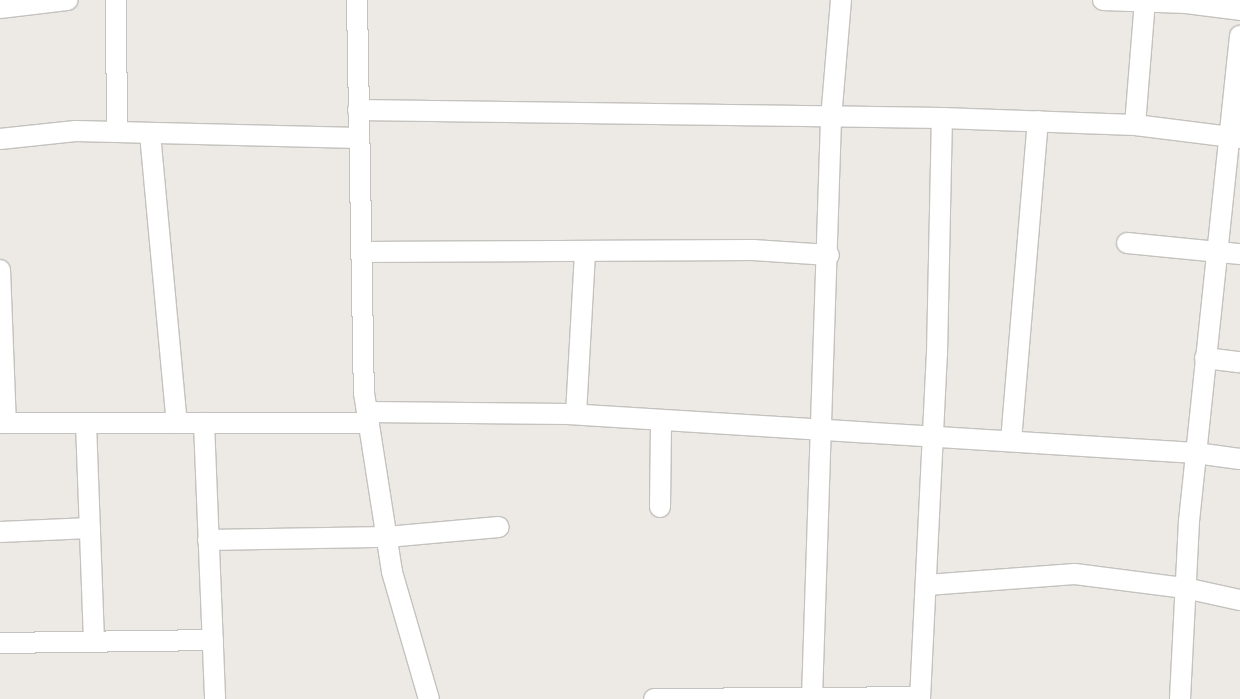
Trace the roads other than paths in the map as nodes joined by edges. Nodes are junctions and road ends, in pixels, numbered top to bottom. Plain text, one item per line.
1 (68, 0) edge
2 (116, 0) edge
3 (356, 0) edge
4 (841, 0) edge
5 (1103, 0) edge
6 (1145, 1) edge
7 (0, 8) edge
8 (1240, 10) edge
9 (1240, 36) edge
10 (358, 110) junction
11 (942, 118) junction
12 (831, 119) junction
13 (1038, 121) junction
14 (1135, 125) junction
15 (117, 132) junction
16 (150, 134) junction
17 (1235, 137) edge
18 (359, 138) junction
19 (0, 139) edge
20 (1127, 243) dead end
21 (585, 251) junction
22 (1216, 251) junction
23 (361, 252) junction
24 (1240, 254) edge
25 (829, 255) junction
26 (0, 270) edge
27 (0, 280) edge
28 (1205, 358) junction
29 (1240, 362) edge
30 (576, 414) junction
31 (368, 418) junction
32 (661, 420) junction
33 (3, 423) edge
34 (86, 423) junction
35 (177, 423) junction
36 (204, 423) junction
37 (820, 432) junction
38 (934, 437) junction
39 (1011, 441) junction
40 (1196, 453) junction
41 (1240, 459) edge
42 (660, 507) dead end
43 (499, 527) dead end
44 (90, 528) junction
45 (0, 532) edge
46 (387, 536) junction
47 (208, 540) junction
48 (927, 585) junction
49 (1185, 588) junction
50 (1240, 600) edge
51 (213, 640) junction
52 (94, 641) junction
53 (0, 643) edge
54 (812, 698) junction
55 (920, 698) edge
56 (215, 699) edge
57 (430, 699) edge
58 (654, 699) edge
59 (1180, 699) edge

1 - 7 street
2 - 15 street
3 - 10 street
4 - 12 street
5 - 6 street
6 - 8 street
6 - 14 street
9 - 17 street
10 - 12 street
10 - 18 street
11 - 12 street
11 - 13 street
11 - 38 street
12 - 25 street
13 - 14 street
13 - 39 street
14 - 17 street
15 - 16 street
15 - 19 street
16 - 18 street
16 - 35 street
17 - 22 street
18 - 23 street
20 - 22 street
21 - 23 street
21 - 25 street
21 - 30 street
22 - 24 street
22 - 28 street
23 - 31 street
25 - 37 street
26 - 27 street
27 - 33 street
28 - 29 street
28 - 40 street
30 - 31 street
30 - 32 street
31 - 36 street
31 - 46 street
32 - 37 street
32 - 42 street
33 - 34 street
34 - 35 street
34 - 44 street
35 - 36 street
36 - 47 street
37 - 38 street
37 - 54 street
38 - 39 street
38 - 48 street
39 - 40 street
40 - 41 street
40 - 49 street
43 - 46 street
44 - 45 street
44 - 52 street
46 - 47 street
46 - 57 street
47 - 51 street
48 - 49 street
48 - 55 street
49 - 50 street
49 - 59 street
51 - 52 street
51 - 56 street
52 - 53 street
54 - 55 street
54 - 58 street

